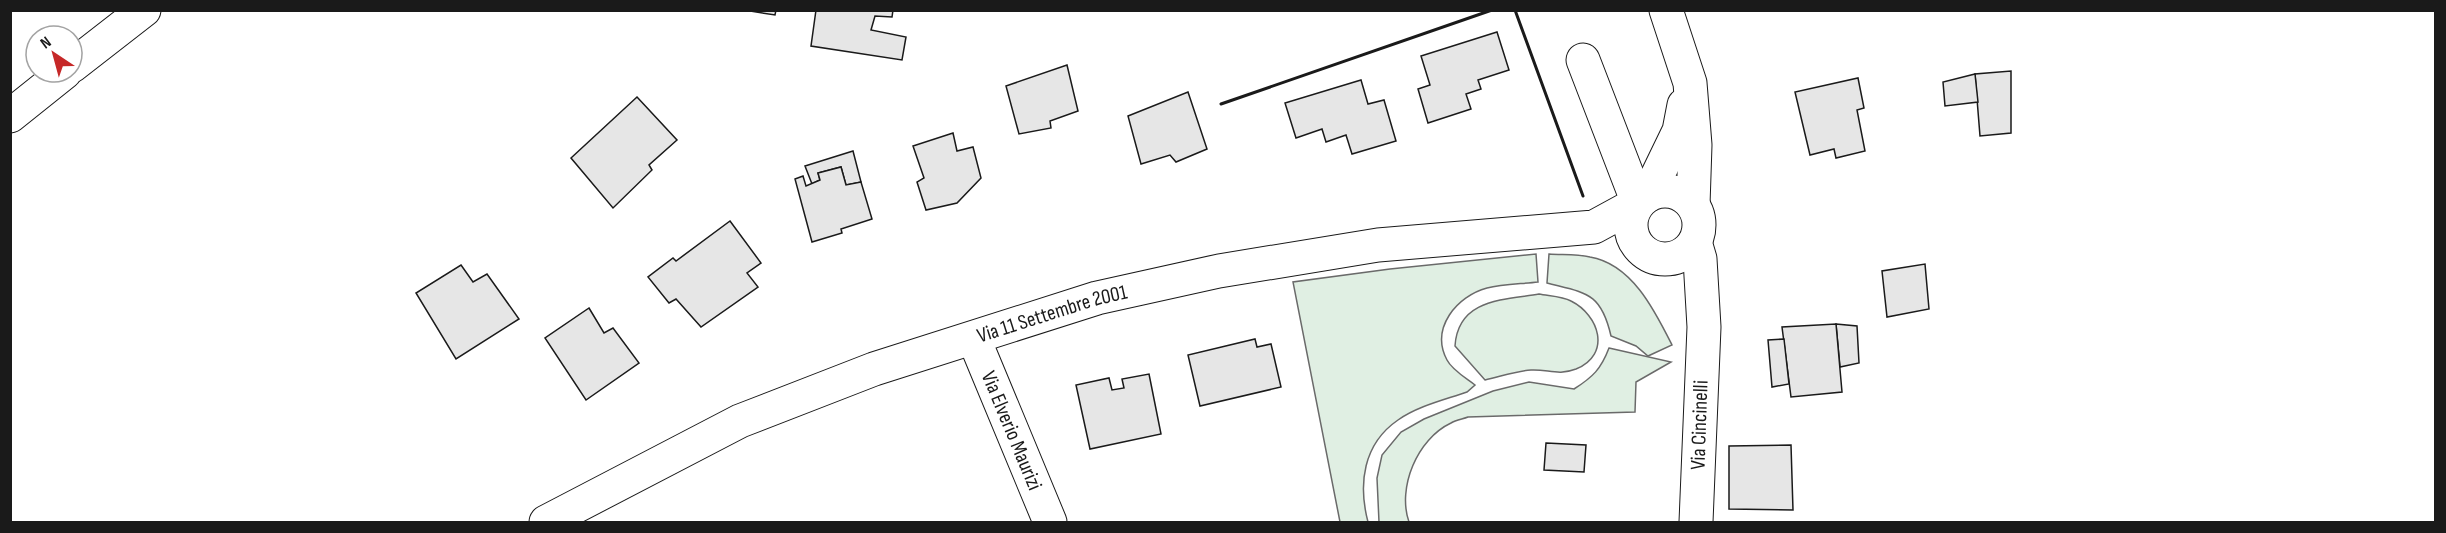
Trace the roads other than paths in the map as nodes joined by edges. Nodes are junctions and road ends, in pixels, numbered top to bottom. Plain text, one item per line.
1 (144, 10) edge
2 (1666, 10) edge
3 (84, 57) edge
4 (1583, 60) dead end
5 (1690, 83) junction
6 (50, 84) edge
7 (10, 116) edge
8 (1643, 199) junction
9 (1693, 205) junction
10 (1594, 227) junction
11 (1695, 242) junction
12 (1645, 253) junction
13 (1704, 327) junction
14 (974, 339) junction
15 (546, 522) edge
16 (1050, 522) edge
17 (1695, 522) edge

1 - 3 street
2 - 5 street
4 - 8 street
5 - 8 street
5 - 9 street
6 - 7 street
8 - 9 street
8 - 10 street, Via 11 Settembre 2001
8 - 12 street
9 - 11 street
10 - 12 street, Via 11 Settembre 2001
10 - 14 street, Via 11 Settembre 2001
11 - 12 street
11 - 13 street, Via Cincinelli
12 - 13 street
13 - 17 street, Via Cincinelli
14 - 15 street, Via 11 Settembre 2001
14 - 16 street, Via Elverio Maurizi

